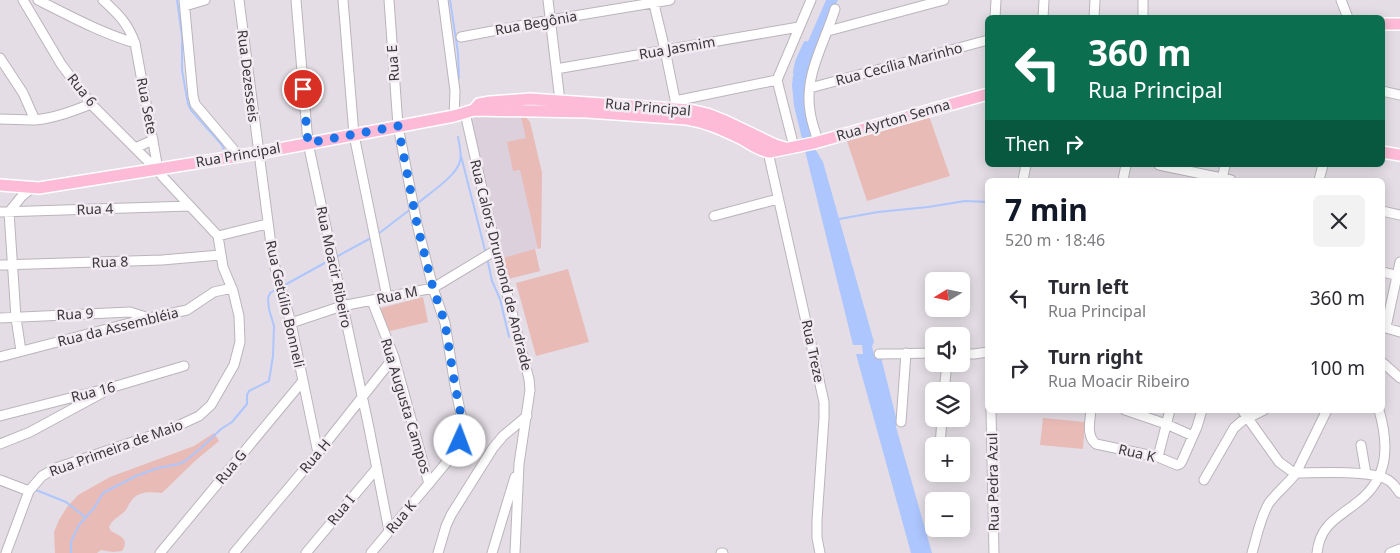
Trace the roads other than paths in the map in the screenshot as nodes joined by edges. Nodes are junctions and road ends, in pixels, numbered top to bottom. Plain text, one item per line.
1 (23, 0) edge
2 (38, 0) edge
3 (103, 0) edge
4 (205, 0) edge
5 (239, 0) edge
6 (296, 0) edge
7 (343, 0) edge
8 (389, 0) edge
9 (443, 0) edge
10 (548, 0) edge
11 (670, 0) edge
12 (810, 0) edge
13 (944, 0) edge
14 (996, 0) edge
15 (1044, 0) edge
16 (1095, 0) edge
17 (1143, 0) edge
18 (1341, 0) edge
19 (653, 2) edge
20 (184, 3) edge
21 (835, 9) dead end
22 (995, 15) edge
23 (1043, 15) edge
24 (1094, 15) edge
25 (1142, 15) edge
26 (1347, 15) edge
27 (550, 20) junction
28 (1385, 24) edge
29 (1400, 24) edge
30 (799, 27) junction
31 (828, 31) junction
32 (462, 37) dead end
33 (985, 41) edge
34 (135, 43) junction
35 (665, 50) junction
36 (0, 58) edge
37 (556, 69) junction
38 (777, 80) junction
39 (810, 88) junction
40 (1385, 92) edge
41 (985, 95) edge
42 (1400, 95) edge
43 (560, 101) junction
44 (91, 104) junction
45 (676, 105) junction
46 (463, 114) junction
47 (0, 119) edge
48 (35, 120) junction
49 (398, 126) junction
50 (354, 135) junction
51 (153, 140) junction
52 (816, 142) junction
53 (308, 143) junction
54 (793, 147) junction
55 (135, 148) junction
56 (768, 148) junction
57 (1385, 152) edge
58 (258, 153) junction
59 (1400, 155) edge
60 (239, 156) junction
61 (1168, 167) edge
62 (157, 169) junction
63 (1220, 178) edge
64 (0, 185) edge
65 (32, 188) junction
66 (778, 199) junction
67 (190, 206) junction
68 (4, 212) edge
69 (1385, 212) edge
70 (1400, 215) edge
71 (714, 216) dead end
72 (267, 224) junction
73 (218, 236) junction
74 (496, 250) junction
75 (220, 255) junction
76 (1400, 262) edge
77 (0, 265) edge
78 (12, 265) junction
79 (1385, 273) edge
80 (1399, 276) edge
81 (232, 288) junction
82 (433, 288) junction
83 (387, 297) junction
84 (372, 301) junction
85 (342, 306) junction
86 (0, 318) edge
87 (16, 318) junction
88 (149, 318) junction
89 (291, 323) junction
90 (1385, 325) edge
91 (1385, 328) edge
92 (1400, 332) edge
93 (21, 351) junction
94 (985, 352) edge
95 (906, 353) junction
96 (925, 353) edge
97 (879, 354) dead end
98 (970, 354) edge
99 (0, 357) edge
100 (394, 357) junction
101 (1385, 365) edge
102 (184, 366) dead end
103 (1400, 378) edge
104 (302, 382) junction
105 (113, 387) junction
106 (362, 398) junction
107 (992, 413) edge
108 (1091, 413) edge
109 (1133, 413) edge
110 (1169, 413) edge
111 (1201, 413) edge
112 (1244, 413) edge
113 (1258, 413) edge
114 (1325, 413) edge
115 (1380, 413) edge
116 (0, 416) edge
117 (527, 416) junction
118 (1248, 418) junction
119 (901, 422) dead end
120 (1166, 424) junction
121 (463, 431) joint
122 (1193, 436) junction
123 (0, 444) edge
124 (1361, 445) dead end
125 (318, 453) junction
126 (1158, 457) junction
127 (520, 464) junction
128 (376, 468) junction
129 (1296, 473) junction
130 (1366, 474) junction
131 (1380, 477) junction
132 (0, 480) edge
133 (1204, 480) dead end
134 (429, 484) junction
135 (29, 490) junction
136 (1400, 493) edge
137 (389, 531) junction
138 (1400, 549) edge
139 (6, 553) edge
140 (160, 553) edge
141 (234, 553) edge
142 (306, 553) edge
143 (371, 553) edge
144 (438, 553) edge
145 (492, 553) edge
146 (515, 553) edge
147 (820, 553) edge
148 (994, 553) edge
149 (1252, 553) edge
150 (1317, 553) edge
151 (1390, 553) edge

1 - 44 street, Rua 6
2 - 34 street
3 - 34 street, Rua Sete
4 - 20 street
5 - 58 street, Rua Dezesseis
6 - 53 street, Rua Moacir Ribeiro
7 - 50 street
8 - 49 street, Rua E
9 - 46 street, Rua Calors Drumond de Andrade
10 - 27 street
11 - 19 street, Rua Begônia
12 - 30 street
13 - 31 street
14 - 22 street
15 - 23 street
16 - 24 street
17 - 25 street
18 - 26 street
19 - 27 street, Rua Begônia
19 - 35 street
20 - 60 street
21 - 31 street
27 - 32 street, Rua Begônia
27 - 37 street
28 - 29 main road
30 - 35 street, Rua Jasmim
30 - 38 street
31 - 39 street
33 - 39 street, Rua Cecília Marinho
34 - 51 street, Rua Sete
35 - 37 street, Rua Jasmim
35 - 45 street
36 - 48 street
37 - 43 street
38 - 45 street
38 - 54 street
39 - 52 street
40 - 42 street
41 - 52 main road, Rua Ayrton Senna
43 - 45 main road, Rua Principal
43 - 46 main road, Rua Principal
44 - 48 street
44 - 55 street, Rua 6
45 - 56 main road, Rua Principal
46 - 49 main road, Rua Principal
46 - 56 main road, Rua Principal
46 - 74 street, Rua Calors Drumond de Andrade
47 - 48 street
49 - 50 main road, Rua Principal
49 - 82 street, Rua E
50 - 53 main road, Rua Principal
50 - 83 street
51 - 55 street
51 - 62 street, Rua Sete
52 - 54 main road, Rua Ayrton Senna
53 - 58 main road, Rua Principal
53 - 85 street, Rua Moacir Ribeiro
54 - 56 main road, Rua Principal
55 - 62 street, Rua 6
56 - 66 street, Rua Treze
57 - 59 main road
58 - 60 main road, Rua Principal
58 - 72 street, Rua Getúlio Bonneli
60 - 62 main road, Rua Principal
61 - 63 street
62 - 65 main road, Rua Principal
62 - 67 street
64 - 65 main road, Rua Principal
65 - 68 street
66 - 71 street
66 - 147 street, Rua Treze
67 - 68 street, Rua 4
67 - 73 street
68 - 78 street
69 - 70 street
72 - 73 street
72 - 89 street, Rua Getúlio Bonneli
73 - 75 street, Rua Primeira de Maio
74 - 82 street, Rua M
74 - 117 street, Rua Calors Drumond de Andrade
75 - 78 street, Rua 8
75 - 81 street, Rua Primeira de Maio
76 - 80 street
77 - 78 street, Rua 8
78 - 87 street
79 - 80 street
80 - 90 street
81 - 88 street, Rua da Assembléia
81 - 135 street, Rua Primeira de Maio
82 - 83 street, Rua M
82 - 121 street, Rua E
83 - 84 street, Rua M
84 - 85 street, Rua M
84 - 100 street, Rua Augusta Campos
85 - 89 street, Rua M
85 - 106 street, Rua Moacir Ribeiro
86 - 87 street, Rua 9
87 - 88 street, Rua 9
87 - 93 street
88 - 93 street, Rua da Assembléia
89 - 104 street, Rua Getúlio Bonneli
91 - 92 street
93 - 99 street, Rua da Assembléia
94 - 98 street
95 - 96 street
95 - 97 street
95 - 119 street
100 - 106 street, Rua H
100 - 134 street, Rua Augusta Campos
101 - 103 street
102 - 105 street, Rua 16
104 - 125 street, Rua Getúlio Bonneli
104 - 140 street, Rua G
105 - 116 street, Rua 16
105 - 123 street
106 - 125 street, Rua H
106 - 128 street, Rua Moacir Ribeiro
107 - 148 street, Rua Pedra Azul
108 - 126 street, Rua K
109 - 120 street
110 - 120 street
111 - 122 street
112 - 118 street
113 - 118 street
114 - 129 street
115 - 131 street
117 - 127 street, Rua Calors Drumond de Andrade
117 - 144 street
118 - 129 street
118 - 133 street
120 - 122 street
120 - 126 street
121 - 134 street, Rua K
122 - 126 street, Rua K
124 - 130 street
125 - 141 street, Rua H
127 - 145 street
127 - 146 street
128 - 137 street, Rua Moacir Ribeiro
128 - 142 street, Rua I
129 - 130 street
129 - 149 street
130 - 131 street
131 - 136 street
131 - 150 street
132 - 135 street
134 - 137 street, Rua K
135 - 139 street, Rua Primeira de Maio
137 - 143 street, Rua K
138 - 151 street

